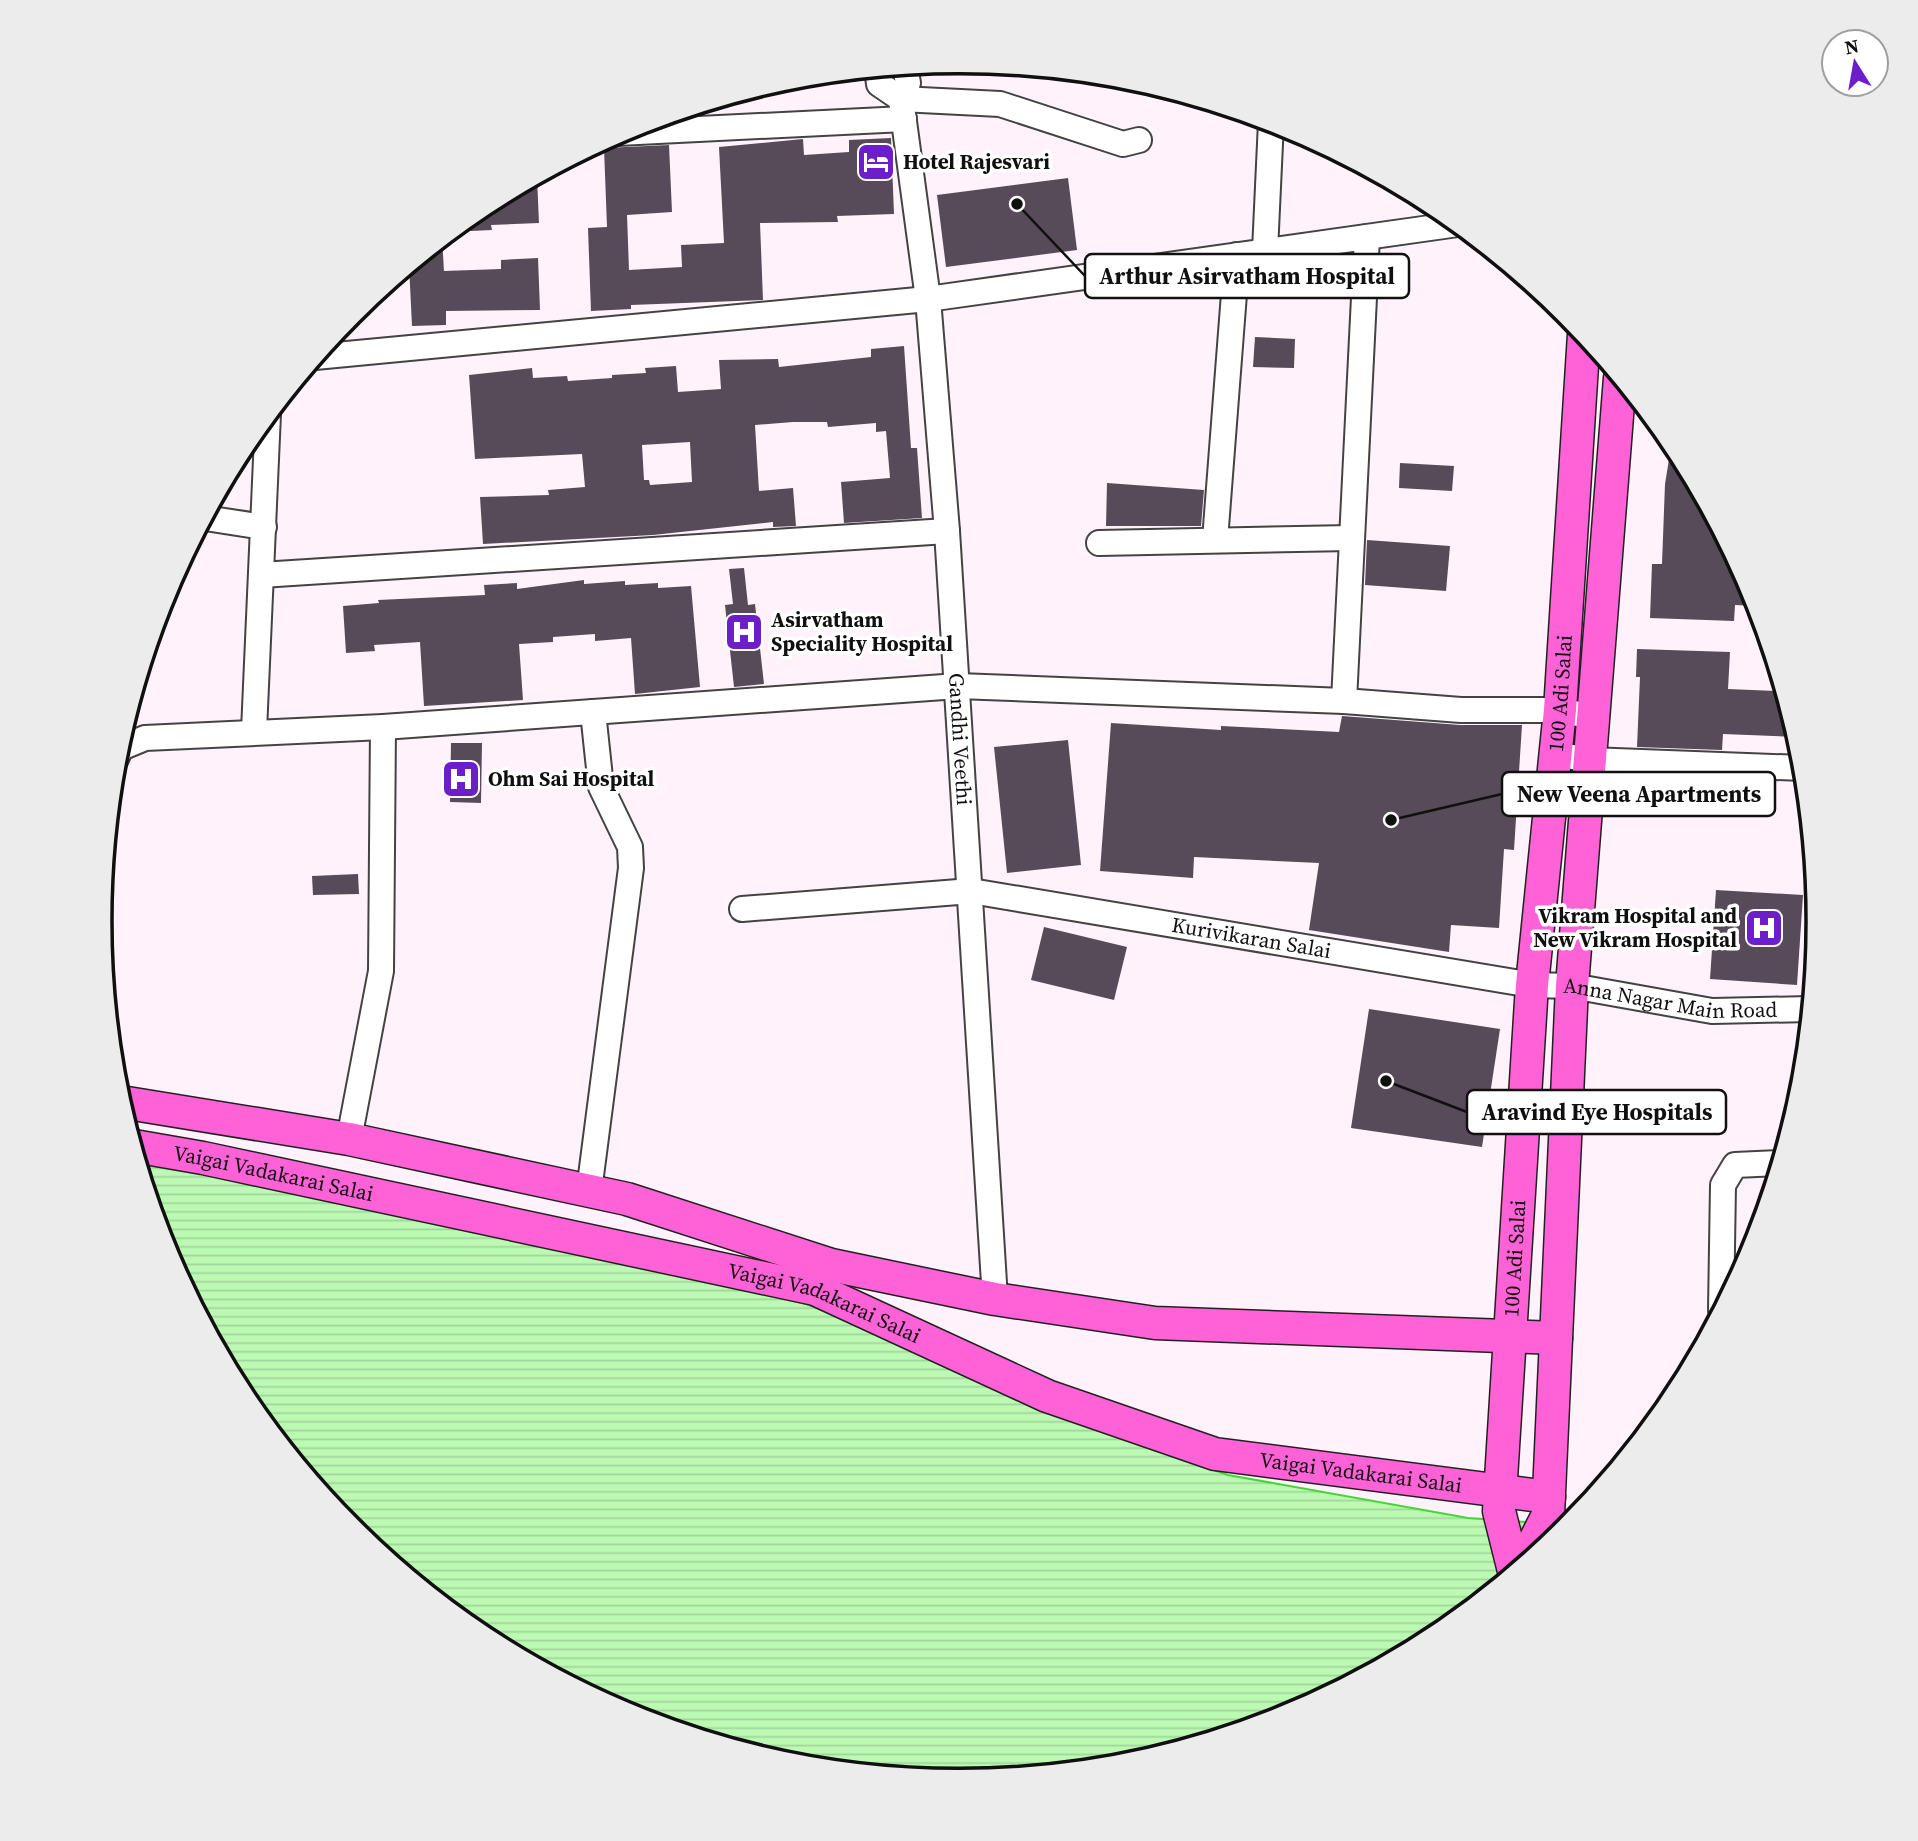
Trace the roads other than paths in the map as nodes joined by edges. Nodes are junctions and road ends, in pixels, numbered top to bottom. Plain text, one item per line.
1 (906, 75) edge
2 (878, 78) edge
3 (903, 109) junction
4 (653, 131) edge
5 (1270, 133) edge
6 (1139, 140) dead end
7 (1444, 226) edge
8 (1367, 237) junction
9 (1265, 251) junction
10 (1237, 255) junction
11 (928, 299) junction
12 (1583, 348) edge
13 (327, 357) edge
14 (1619, 390) edge
15 (267, 433) edge
16 (214, 518) edge
17 (264, 527) junction
18 (947, 531) junction
19 (1351, 538) junction
20 (1215, 540) junction
21 (1099, 543) dead end
22 (261, 575) junction
23 (958, 686) junction
24 (1344, 701) junction
25 (1560, 710) junction
26 (593, 712) junction
27 (1592, 717) junction
28 (383, 727) junction
29 (254, 731) junction
30 (131, 744) edge
31 (1556, 754) junction
32 (1589, 760) junction
33 (1792, 768) edge
34 (971, 891) junction
35 (742, 909) dead end
36 (1532, 985) junction
37 (1572, 986) junction
38 (1801, 1009) edge
39 (132, 1104) edge
40 (349, 1139) junction
41 (143, 1148) edge
42 (1770, 1163) edge
43 (589, 1191) junction
44 (1730, 1272) edge
45 (995, 1299) junction
46 (1511, 1334) junction
47 (1556, 1338) junction
48 (1500, 1502) junction
49 (1548, 1506) junction
50 (1532, 1543) edge
51 (1512, 1561) edge

1 - 3 street, Gandhi Veethi
2 - 3 street
3 - 4 street
3 - 6 street
3 - 11 street, Gandhi Veethi
5 - 9 street
7 - 8 street
8 - 9 street
8 - 19 street
9 - 10 street
10 - 11 street
10 - 20 street
11 - 13 street
11 - 18 street, Gandhi Veethi
12 - 25 main road, 100 Adi Salai
14 - 27 main road, 100 Adi Salai
15 - 17 street
16 - 17 street
17 - 22 street
18 - 22 street
18 - 23 street, Gandhi Veethi
19 - 20 street
19 - 24 street
20 - 21 street
22 - 29 street
23 - 24 street
23 - 26 street
23 - 34 street, Gandhi Veethi
24 - 25 street
25 - 27 street
25 - 31 main road, 100 Adi Salai
26 - 28 street
26 - 43 street
27 - 32 main road, 100 Adi Salai
28 - 29 street
28 - 40 street
29 - 30 street
31 - 32 street
31 - 36 main road, 100 Adi Salai
32 - 33 street
32 - 37 main road, 100 Adi Salai
34 - 35 street, Kurivikaran Salai
34 - 36 street, Kurivikaran Salai
34 - 45 street, Gandhi Veethi
36 - 37 street, Anna Nagar Main Road
36 - 46 main road, 100 Adi Salai
37 - 38 street, Anna Nagar Main Road
37 - 47 main road, 100 Adi Salai
39 - 40 main road, Vaigai Vadakarai Salai
40 - 43 main road, Vaigai Vadakarai Salai
41 - 48 main road, Vaigai Vadakarai Salai
42 - 44 street
43 - 45 main road, Vaigai Vadakarai Salai
45 - 46 main road, Vaigai Vadakarai Salai
46 - 47 main road, Vaigai Vadakarai Salai
46 - 48 main road, 100 Adi Salai
47 - 49 main road, 100 Adi Salai
48 - 49 main road, Vaigai Vadakarai Salai
48 - 51 main road, 100 Adi Salai
49 - 50 main road

